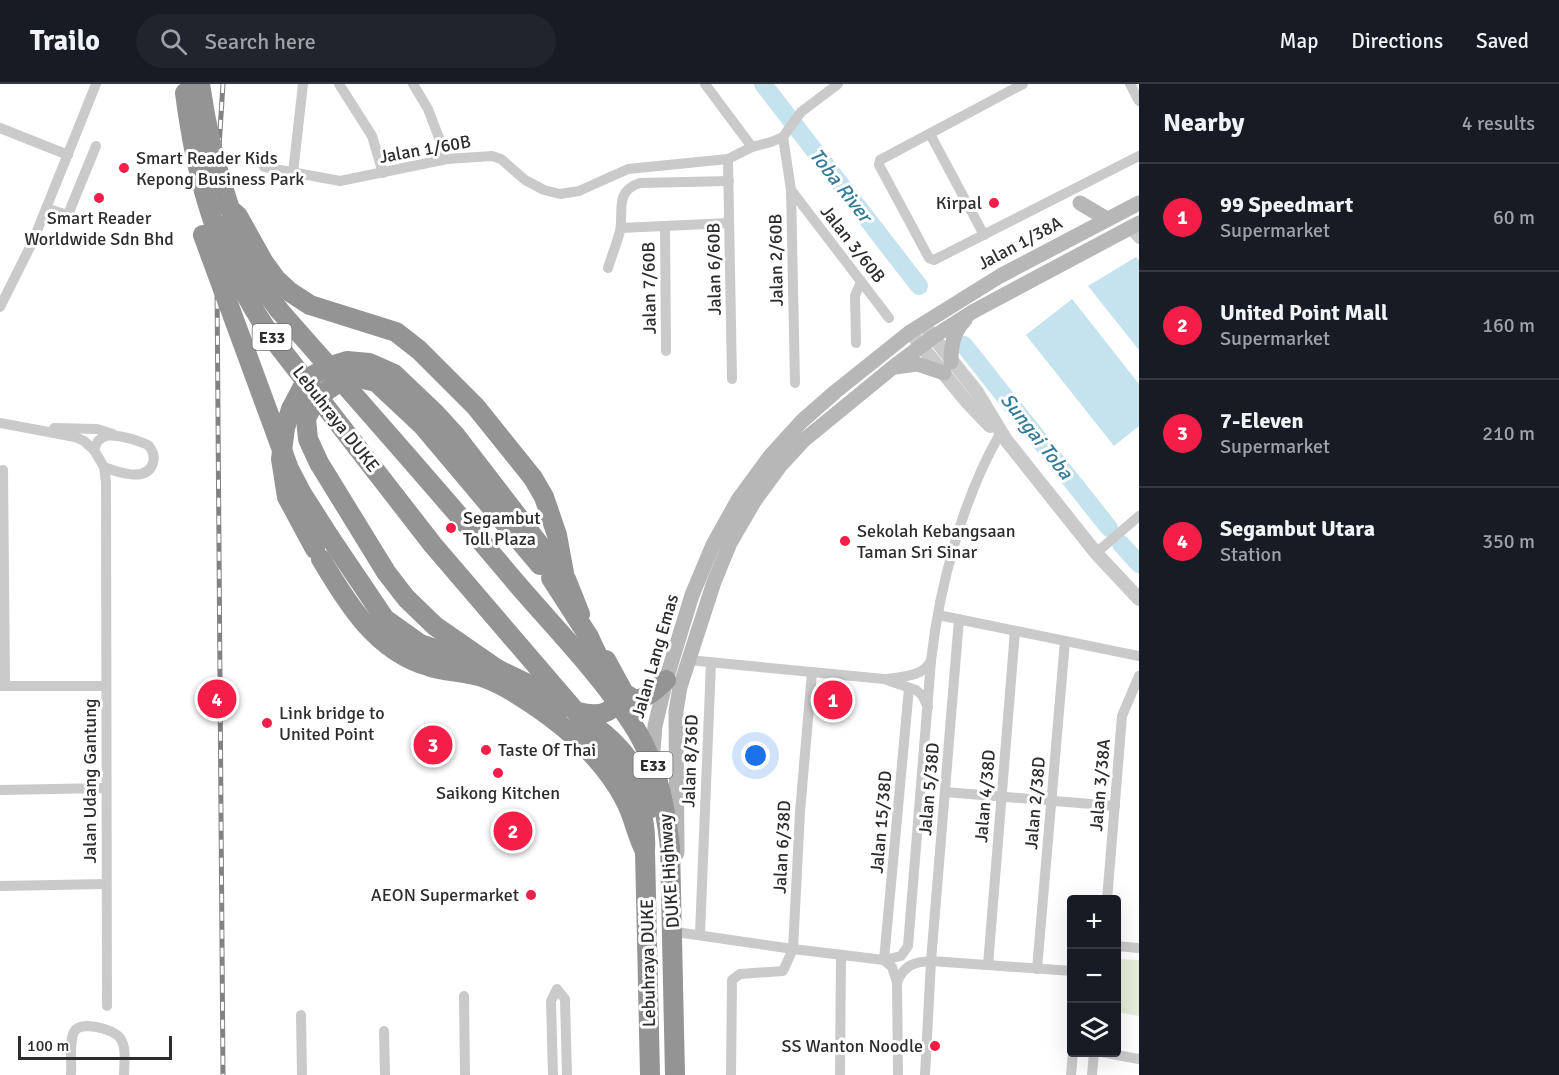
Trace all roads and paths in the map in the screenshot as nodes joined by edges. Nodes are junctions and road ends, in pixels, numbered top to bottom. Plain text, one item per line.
1 (96, 84) edge
2 (178, 84) edge
3 (184, 84) edge
4 (200, 84) edge
5 (303, 84) edge
6 (339, 84) edge
7 (413, 84) edge
8 (705, 84) edge
9 (838, 84) edge
10 (1023, 84) edge
11 (1130, 84) edge
12 (1139, 101) edge
13 (0, 128) edge
14 (784, 134) junction
15 (930, 134) junction
16 (96, 146) dead end
17 (752, 147) junction
18 (68, 155) junction
19 (1139, 156) edge
20 (447, 159) junction
21 (728, 159) junction
22 (264, 167) dead end
23 (628, 169) junction
24 (293, 172) junction
25 (383, 173) junction
26 (729, 181) junction
27 (631, 186) junction
28 (791, 190) junction
29 (1077, 196) junction
30 (1139, 202) edge
31 (46, 208) junction
32 (230, 209) junction
33 (1139, 215) edge
34 (1107, 219) junction
35 (729, 223) junction
36 (665, 226) junction
37 (621, 228) junction
38 (1136, 230) edge
39 (1090, 232) junction
40 (984, 236) junction
41 (608, 268) dead end
42 (1049, 272) junction
43 (861, 281) junction
44 (0, 307) edge
45 (974, 311) junction
46 (889, 318) dead end
47 (916, 328) junction
48 (927, 342) junction
49 (856, 344) dead end
50 (666, 351) dead end
51 (892, 368) junction
52 (948, 368) junction
53 (732, 379) dead end
54 (795, 383) dead end
55 (0, 423) edge
56 (33, 429) junction
57 (114, 435) junction
58 (1002, 436) junction
59 (94, 450) junction
60 (104, 467) junction
61 (3, 470) dead end
62 (1139, 516) edge
63 (1096, 553) junction
64 (558, 579) junction
65 (1139, 599) edge
66 (938, 615) junction
67 (959, 619) junction
68 (1015, 631) junction
69 (1065, 641) junction
70 (1139, 656) edge
71 (688, 660) junction
72 (932, 661) junction
73 (711, 662) junction
74 (496, 669) junction
75 (812, 672) junction
76 (1139, 676) edge
77 (616, 679) junction
78 (666, 680) junction
79 (884, 680) junction
80 (3, 686) edge
81 (106, 686) junction
82 (909, 688) junction
83 (568, 707) junction
84 (928, 707) junction
85 (632, 722) junction
86 (106, 788) junction
87 (0, 790) edge
88 (945, 792) junction
89 (1002, 797) junction
90 (1052, 801) junction
91 (1115, 806) junction
92 (654, 829) junction
93 (645, 850) junction
94 (106, 884) junction
95 (0, 886) edge
96 (1107, 895) edge
97 (676, 932) junction
98 (700, 934) junction
99 (908, 946) junction
100 (1121, 946) edge
101 (1139, 948) edge
102 (793, 949) junction
103 (841, 954) junction
104 (884, 960) junction
105 (929, 961) junction
106 (988, 965) junction
107 (1037, 969) junction
108 (1067, 971) edge
109 (897, 982) junction
110 (464, 996) dead end
111 (107, 1006) dead end
112 (301, 1015) dead end
113 (384, 1031) dead end
114 (1121, 1056) edge
115 (1073, 1057) edge
116 (1094, 1057) edge
117 (1139, 1059) edge
118 (71, 1075) edge
119 (124, 1075) edge
120 (302, 1075) edge
121 (385, 1075) edge
122 (465, 1075) edge
123 (553, 1075) edge
124 (567, 1075) edge
125 (650, 1075) edge
126 (656, 1075) edge
127 (676, 1075) edge
128 (731, 1075) edge
129 (840, 1075) edge
130 (898, 1075) edge
131 (925, 1075) edge
132 (1071, 1075) edge
133 (1092, 1075) edge

1 - 18 street
2 - 74 highway, bridge
3 - 93 highway, DUKE Highway / E33, bridge
4 - 32 highway, E33, bridge
5 - 24 street
6 - 25 street
7 - 20 street
8 - 17 street
9 - 14 street
10 - 15 street
11 - 12 street
13 - 18 street
14 - 17 street, Jalan 1/60B
14 - 28 street, Jalan 2/60B
15 - 40 street
15 - 40 street
16 - 31 street
17 - 21 street, Jalan 1/60B
18 - 31 street
19 - 29 street
20 - 23 street, Jalan 1/60B
20 - 25 street, Jalan 1/60B
21 - 23 street, Jalan 1/60B
21 - 26 street, Jalan 6/60B
22 - 24 street, Jalan 1/60B
23 - 27 street
24 - 25 street, Jalan 1/60B
26 - 27 street
26 - 35 street, Jalan 6/60B
27 - 37 street
28 - 43 street, Jalan 3/60B
28 - 54 street, Jalan 2/60B
29 - 34 main road
29 - 39 main road
29 - 40 street
30 - 34 main road, Jalan 1/38A
31 - 44 street
32 - 64 highway
32 - 85 highway, DUKE Highway / E33, bridge
33 - 39 main road
34 - 39 main road, Jalan 1/38A
35 - 36 street
35 - 53 street, Jalan 6/60B
36 - 37 street
36 - 50 street, Jalan 7/60B
37 - 41 street
38 - 42 main road
39 - 42 main road
39 - 47 main road, Jalan 1/38A
42 - 45 main road
43 - 46 street, Jalan 3/60B
43 - 49 street
45 - 48 main road
45 - 52 main road
47 - 48 street
47 - 78 main road, Jalan Lang Emas
48 - 51 main road, Jalan Lang Emas
48 - 52 street
51 - 52 main road
51 - 71 main road, Jalan Lang Emas
52 - 58 street
55 - 56 street
56 - 57 street
56 - 59 street
57 - 59 street
57 - 60 street
58 - 63 street
58 - 66 street
59 - 60 street
60 - 81 street, Jalan Udang Gantung
61 - 80 street
62 - 63 street
63 - 65 street
64 - 74 highway
64 - 77 highway
64 - 85 highway, bridge
64 - 93 highway
66 - 67 street
66 - 72 street
67 - 68 street
67 - 88 street, Jalan 5/38D
68 - 69 street
68 - 89 street, Jalan 4/38D
69 - 70 street
69 - 90 street, Jalan 2/38D
71 - 73 street
71 - 97 main road, Jalan Lang Emas
72 - 79 street
72 - 84 street
73 - 75 street
73 - 98 street, Jalan 8/36D
74 - 83 highway
75 - 79 street
75 - 102 street, Jalan 6/38D
76 - 91 street, Jalan 3/38A
77 - 78 highway
77 - 83 highway
78 - 92 main road, Jalan Lang Emas
79 - 82 street
80 - 81 street
81 - 86 street, Jalan Udang Gantung
82 - 84 street
82 - 104 street, Jalan 15/38D
83 - 92 highway
84 - 99 street
85 - 127 highway, DUKE Highway / E33, bridge
86 - 87 street
86 - 94 street, Jalan Udang Gantung
88 - 89 street
88 - 105 street, Jalan 5/38D
89 - 90 street
89 - 106 street, Jalan 4/38D
90 - 91 street
90 - 107 street, Jalan 2/38D
91 - 96 street, Jalan 3/38A
92 - 126 main road, Jalan Lang Emas
93 - 125 highway, Lebuhraya DUKE / E33
94 - 95 street
94 - 111 street, Jalan Udang Gantung
97 - 98 street
97 - 127 main road, Jalan Lang Emas
98 - 102 street
99 - 104 street
99 - 105 street
100 - 101 street
102 - 103 street
102 - 128 street
103 - 104 street
103 - 129 street
104 - 109 street
105 - 106 street
105 - 109 street
105 - 131 street
106 - 107 street
107 - 108 street
109 - 130 street
110 - 122 street
112 - 120 street
113 - 121 street
114 - 117 street
115 - 132 street
116 - 133 street
118 - 119 street
123 - 124 street

